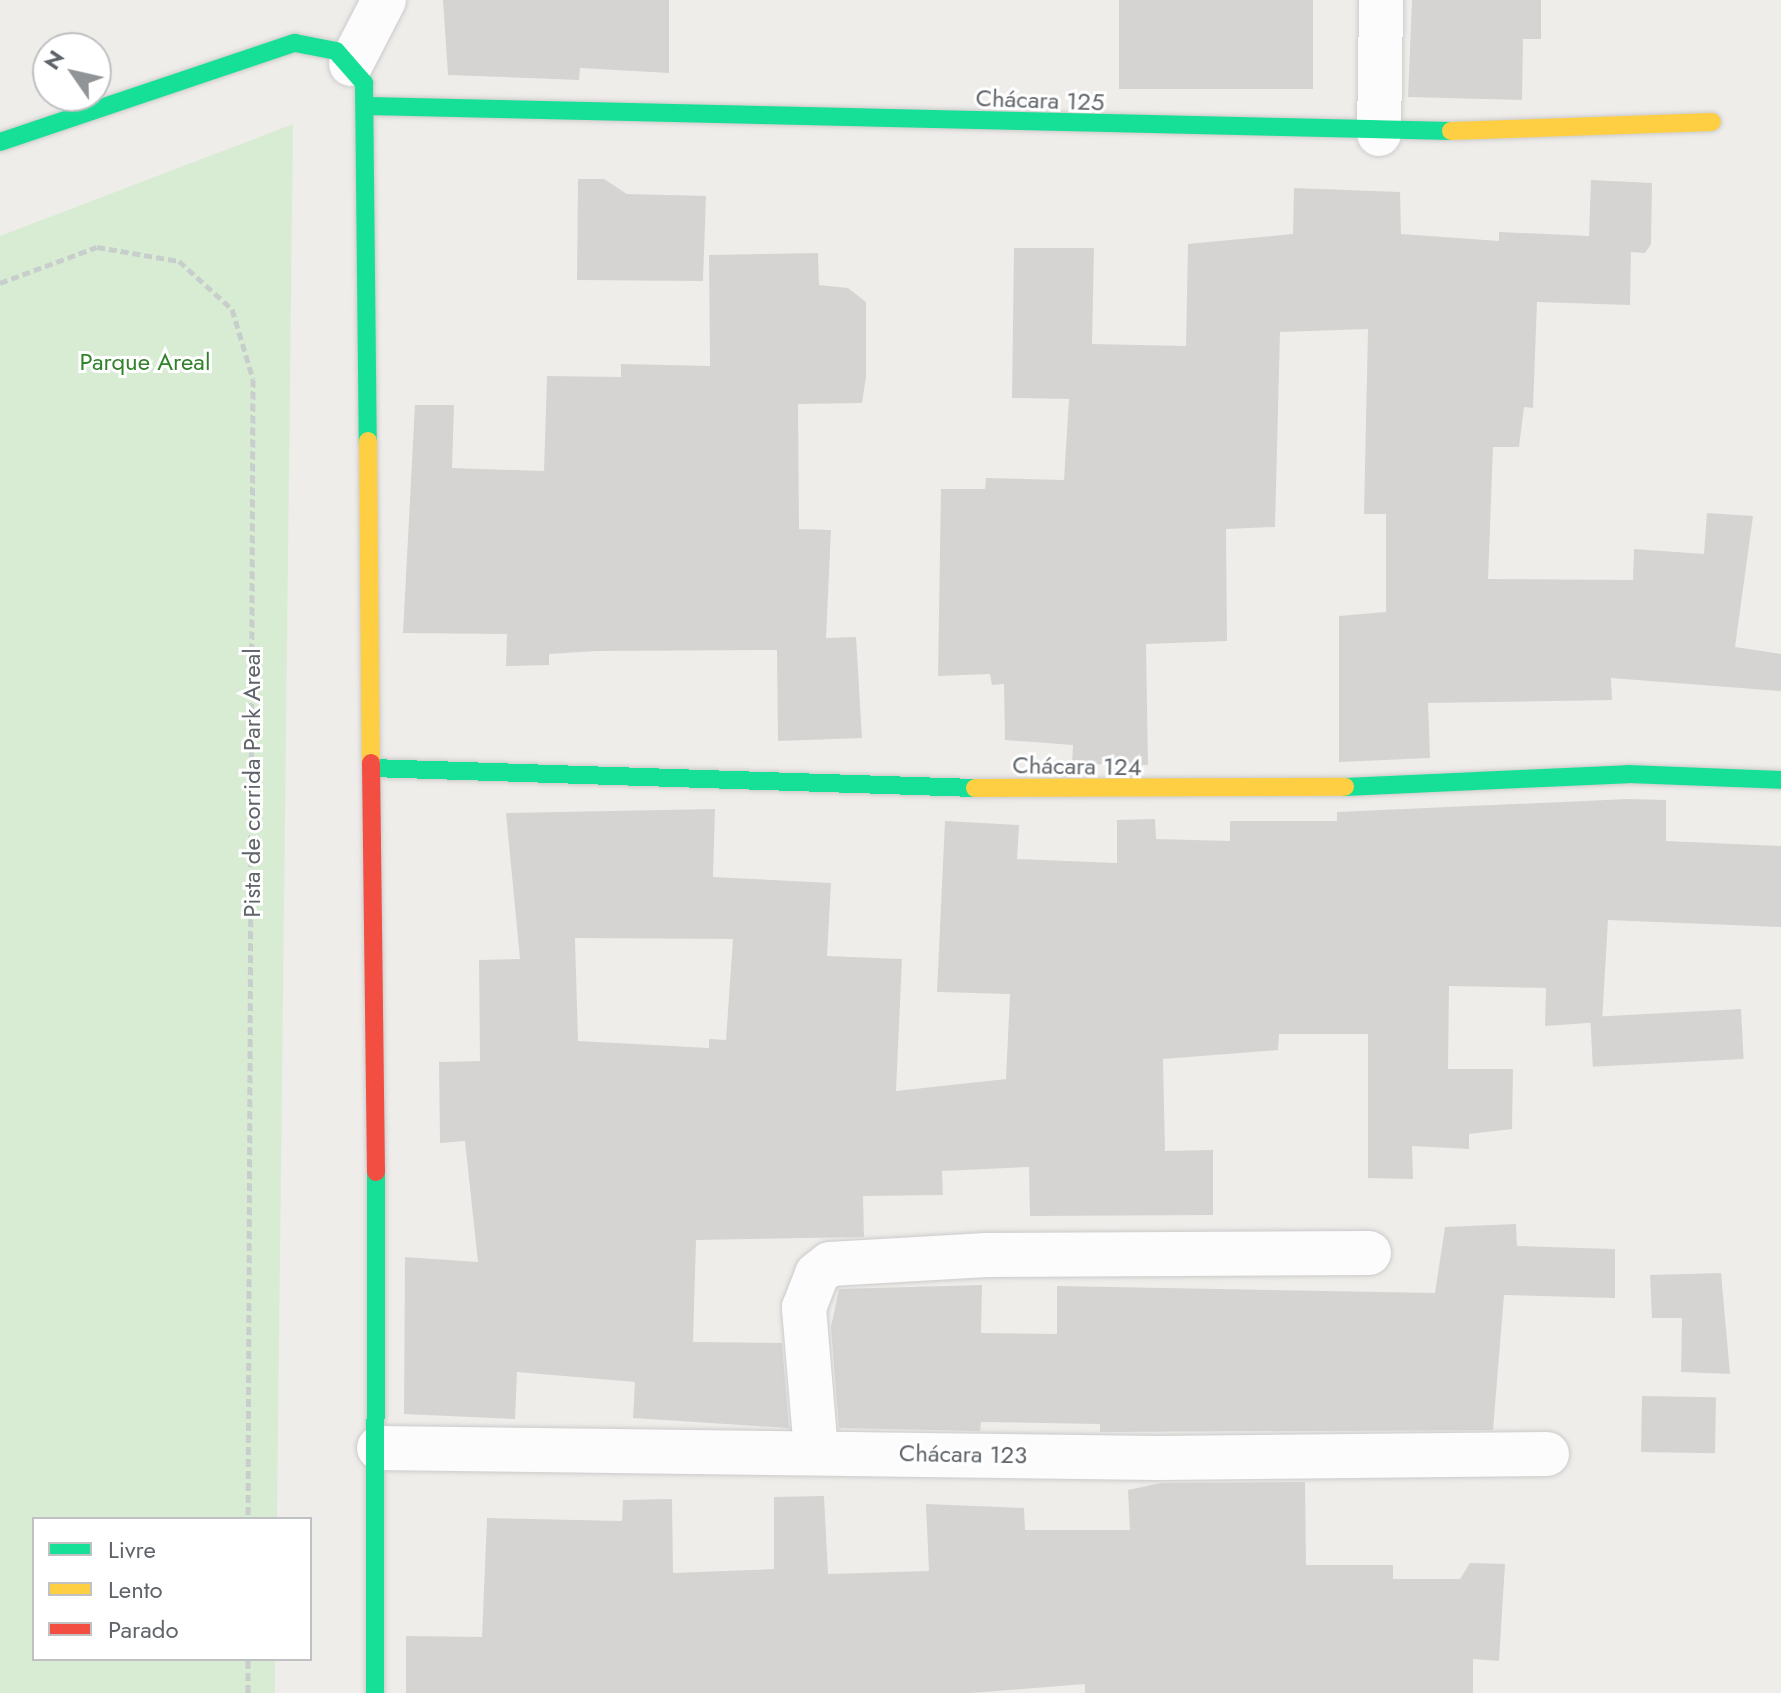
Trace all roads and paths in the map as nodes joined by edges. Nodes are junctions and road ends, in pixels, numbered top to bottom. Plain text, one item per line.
1 (384, 0) edge
2 (1381, 0) edge
3 (351, 64) junction
4 (368, 106) junction
5 (1712, 122) dead end
6 (1379, 134) junction
7 (0, 142) edge
8 (0, 283) edge
9 (372, 768) junction
10 (1781, 780) edge
11 (1369, 1253) dead end
12 (379, 1448) junction
13 (816, 1451) junction
14 (1547, 1454) dead end
15 (248, 1517) edge
16 (248, 1661) edge
17 (248, 1693) edge
18 (375, 1693) edge

1 - 3 street
2 - 6 street
3 - 4 street
3 - 7 street
4 - 6 street, Chácara 125
4 - 9 street
5 - 6 street, Chácara 125
8 - 15 path, Pista de corrida Park Areal
9 - 10 street, Chácara 124
9 - 12 street
11 - 13 street
12 - 13 street, Chácara 123
12 - 18 street
13 - 14 street, Chácara 123
16 - 17 path

